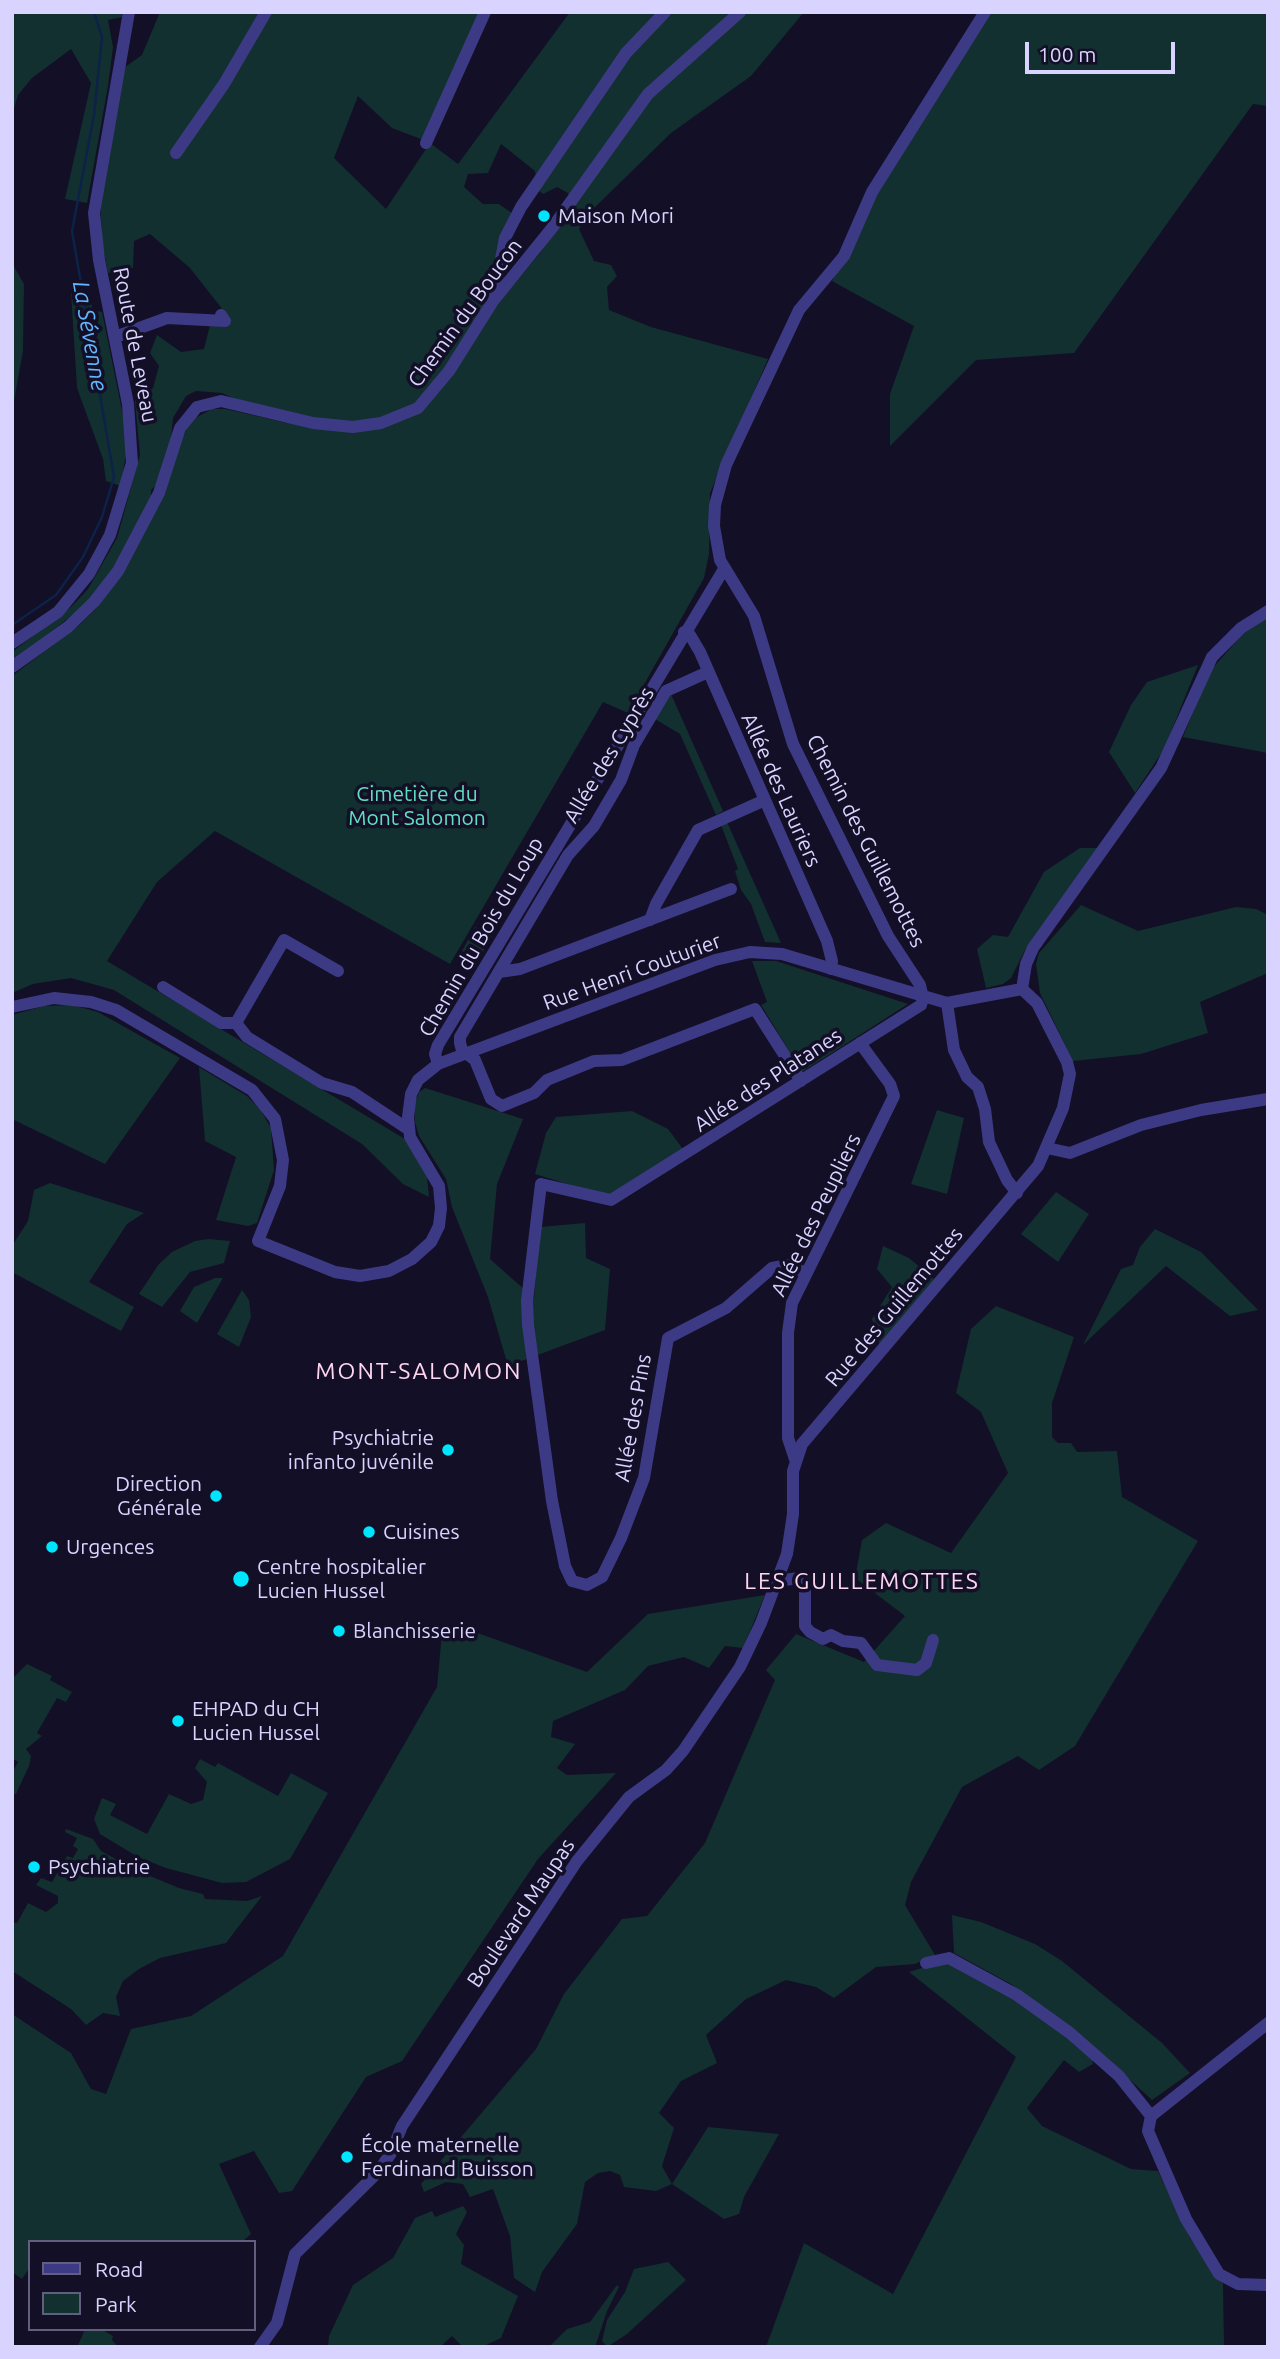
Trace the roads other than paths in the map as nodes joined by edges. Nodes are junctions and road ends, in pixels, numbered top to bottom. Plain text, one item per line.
1 (129, 12) edge
2 (266, 12) edge
3 (485, 12) edge
4 (665, 12) edge
5 (740, 12) edge
6 (985, 12) edge
7 (426, 144) dead end
8 (176, 152) dead end
9 (493, 302) junction
10 (221, 315) dead end
11 (115, 337) junction
12 (724, 569) junction
13 (1268, 611) edge
14 (684, 632) junction
15 (12, 643) edge
16 (12, 667) edge
17 (708, 672) junction
18 (765, 800) junction
19 (731, 889) dead end
20 (650, 920) junction
21 (831, 969) junction
22 (338, 971) dead end
23 (499, 972) junction
24 (163, 987) dead end
25 (1022, 989) junction
26 (923, 998) junction
27 (947, 1003) junction
28 (12, 1007) edge
29 (236, 1023) junction
30 (860, 1043) junction
31 (467, 1054) junction
32 (438, 1065) junction
33 (802, 1081) junction
34 (1268, 1099) edge
35 (408, 1129) junction
36 (1047, 1148) junction
37 (1017, 1193) junction
38 (806, 1273) junction
39 (534, 1368) joint
40 (795, 1459) junction
41 (778, 1581) junction
42 (933, 1640) dead end
43 (926, 1964) dead end
44 (1268, 2023) edge
45 (1149, 2119) junction
46 (1268, 2285) edge
47 (260, 2347) edge

1 - 11 street, Route de Leveau
2 - 8 street
3 - 7 street
4 - 9 street
5 - 9 street, Chemin du Boucon
6 - 12 street, Chemin des Guillemottes
9 - 16 street, Chemin du Boucon
10 - 11 street
11 - 15 street, Route de Leveau
12 - 14 street, Chemin du Bois du Loup
12 - 26 street, Chemin des Guillemottes
13 - 25 street
14 - 17 street, Allée des Lauriers
14 - 32 street, Chemin du Bois du Loup
17 - 18 street, Allée des Lauriers
17 - 23 street, Allée des Cyprès
18 - 20 street
18 - 21 street, Allée des Lauriers
19 - 20 street
20 - 23 street
21 - 26 street, Rue Henri Couturier
21 - 31 street, Rue Henri Couturier
22 - 29 street
23 - 31 street, Allée des Cyprès
24 - 29 street
25 - 27 street
25 - 36 street, Rue des Guillemottes
26 - 27 street
26 - 30 street, Allée des Platanes
27 - 37 street
28 - 35 street
29 - 35 street
30 - 33 street, Allée des Platanes
30 - 38 street, Allée des Peupliers
31 - 32 street, Rue Henri Couturier
31 - 33 street
32 - 35 street, Chemin du Bois du Loup
33 - 39 street, Allée des Platanes
34 - 36 street
36 - 37 street, Rue des Guillemottes
37 - 40 street, Rue des Guillemottes
38 - 39 street, Allée des Pins
38 - 40 street, Allée des Peupliers
40 - 41 street
41 - 42 street
41 - 47 street, Boulevard Maupas
43 - 45 street
44 - 45 street
45 - 46 street

